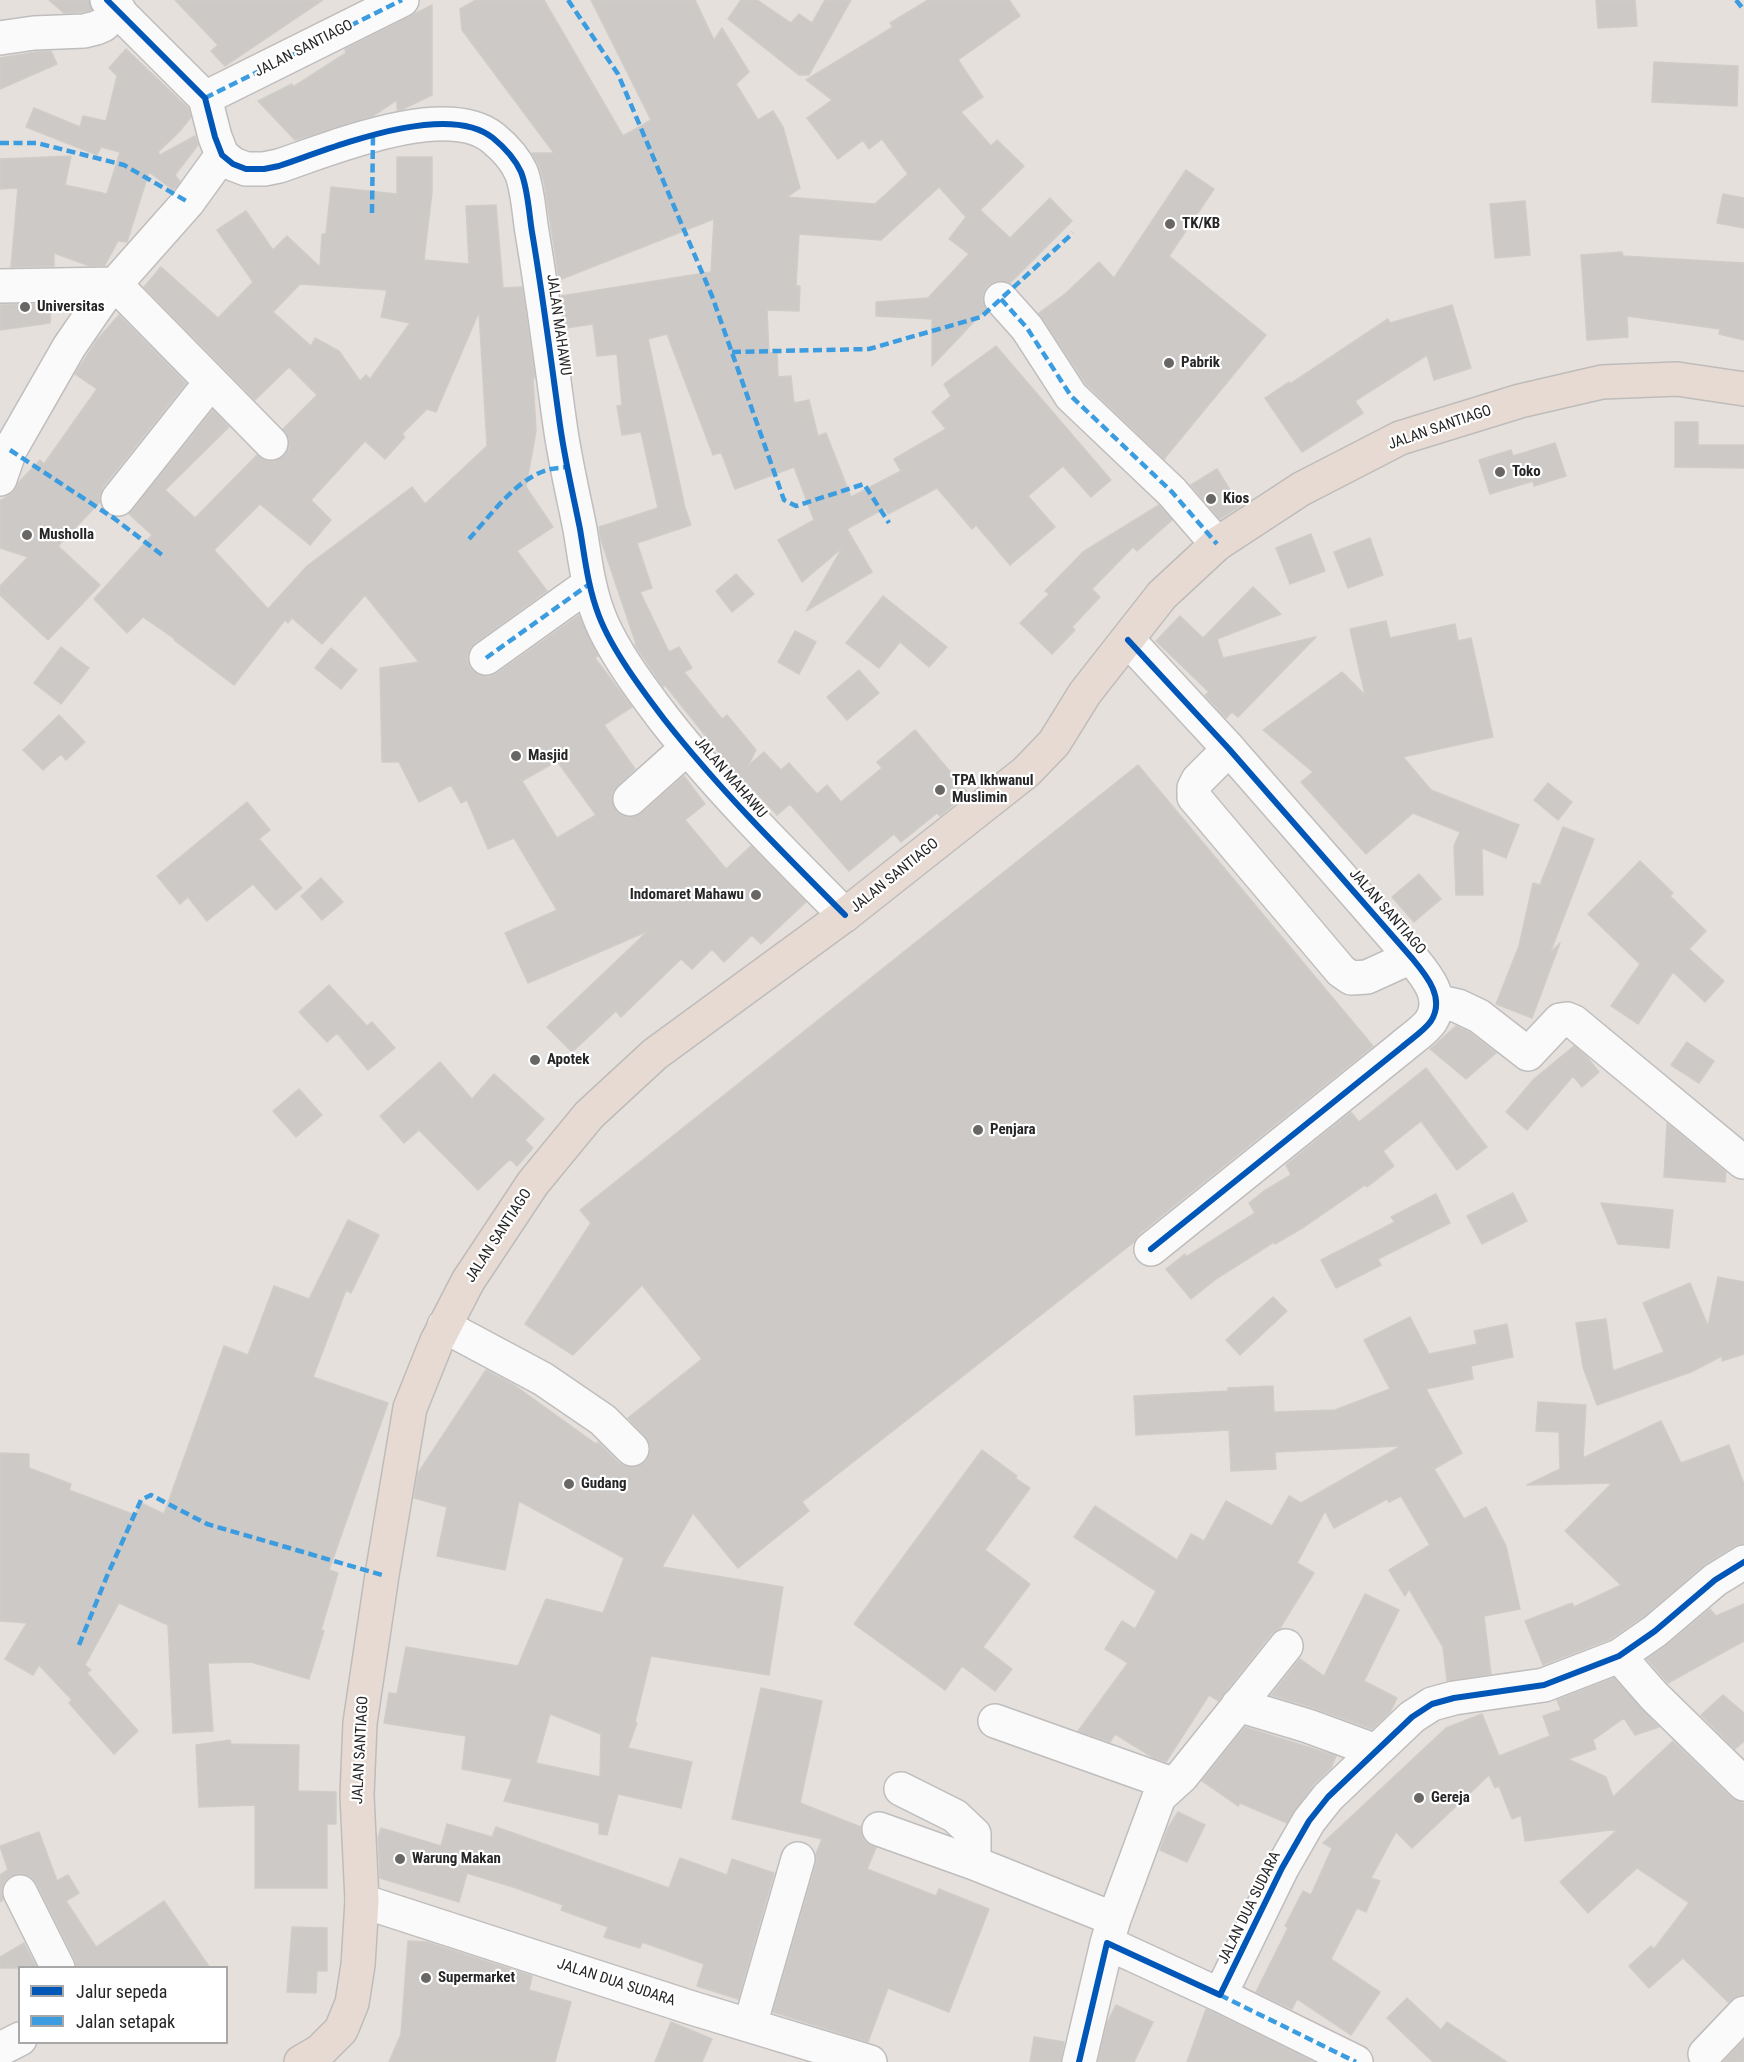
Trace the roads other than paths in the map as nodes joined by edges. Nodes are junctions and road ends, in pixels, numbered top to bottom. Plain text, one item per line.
1 (402, 0) edge
2 (113, 5) edge
3 (0, 38) edge
4 (205, 99) junction
5 (222, 154) junction
6 (115, 284) junction
7 (0, 286) edge
8 (1001, 299) dead end
9 (211, 382) junction
10 (1744, 389) edge
11 (271, 443) dead end
12 (0, 479) edge
13 (118, 499) dead end
14 (1217, 544) junction
15 (588, 585) junction
16 (1128, 640) junction
17 (486, 658) dead end
18 (687, 748) junction
19 (1229, 749) junction
20 (630, 799) dead end
21 (845, 915) junction
22 (1411, 957) junction
23 (1436, 1001) junction
24 (1743, 1162) edge
25 (1151, 1249) dead end
26 (444, 1326) junction
27 (632, 1449) dead end
28 (1744, 1562) edge
29 (1286, 1646) dead end
30 (1619, 1656) junction
31 (1238, 1705) junction
32 (995, 1722) dead end
33 (1376, 1751) junction
34 (1172, 1784) junction
35 (1744, 1784) edge
36 (901, 1789) dead end
37 (879, 1830) dead end
38 (798, 1859) dead end
39 (974, 1863) junction
40 (21, 1892) dead end
41 (362, 1901) junction
42 (1110, 1931) junction
43 (57, 1966) edge
44 (1220, 1995) junction
45 (1744, 2013) edge
46 (750, 2025) junction
47 (18, 2040) edge
48 (0, 2049) edge
49 (1705, 2054) dead end
50 (301, 2062) edge
51 (870, 2062) edge
52 (1079, 2062) edge
53 (1356, 2062) edge

1 - 4 street, JALAN SANTIAGO
2 - 3 street
2 - 4 street
4 - 5 street
5 - 6 street
5 - 15 street, JALAN MAHAWU
6 - 7 street
6 - 9 street
6 - 12 street
8 - 14 street
9 - 11 street
9 - 13 street
10 - 14 highway, JALAN SANTIAGO
14 - 16 highway, JALAN SANTIAGO
15 - 17 street
15 - 18 street, JALAN MAHAWU
16 - 19 street, JALAN SANTIAGO
16 - 21 highway, JALAN SANTIAGO
18 - 20 street
18 - 21 street, JALAN MAHAWU
19 - 22 street, JALAN SANTIAGO
19 - 22 street
21 - 26 highway, JALAN SANTIAGO
22 - 23 street, JALAN SANTIAGO
23 - 24 street
23 - 25 street
26 - 27 street
26 - 41 highway, JALAN SANTIAGO
28 - 30 street, JALAN DUA SUDARA
29 - 31 street
30 - 33 street, JALAN DUA SUDARA
30 - 35 street
31 - 33 street
31 - 34 street
32 - 34 street
33 - 44 street, JALAN DUA SUDARA
34 - 42 street
36 - 39 street
37 - 39 street
38 - 46 street
39 - 42 street
40 - 43 street
41 - 46 street, JALAN DUA SUDARA
41 - 50 highway, JALAN SANTIAGO
42 - 44 street
42 - 52 street
44 - 53 street
45 - 49 street
46 - 51 street, JALAN DUA SUDARA
47 - 48 street

